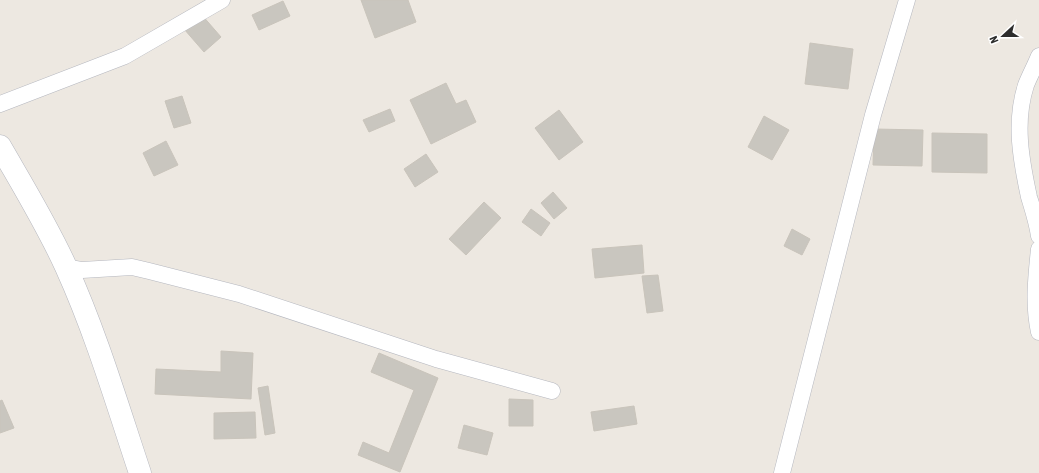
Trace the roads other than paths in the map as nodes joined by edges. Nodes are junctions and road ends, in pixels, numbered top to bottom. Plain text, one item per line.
1 (222, 0) edge
2 (908, 0) edge
3 (1039, 56) edge
4 (0, 104) edge
5 (0, 146) edge
6 (1039, 236) edge
7 (1039, 249) edge
8 (66, 267) junction
9 (1039, 332) edge
10 (552, 391) dead end
11 (140, 473) edge
12 (782, 473) edge

1 - 4 street
2 - 12 street
3 - 6 street
5 - 8 main road
7 - 9 street
8 - 10 street
8 - 11 main road

